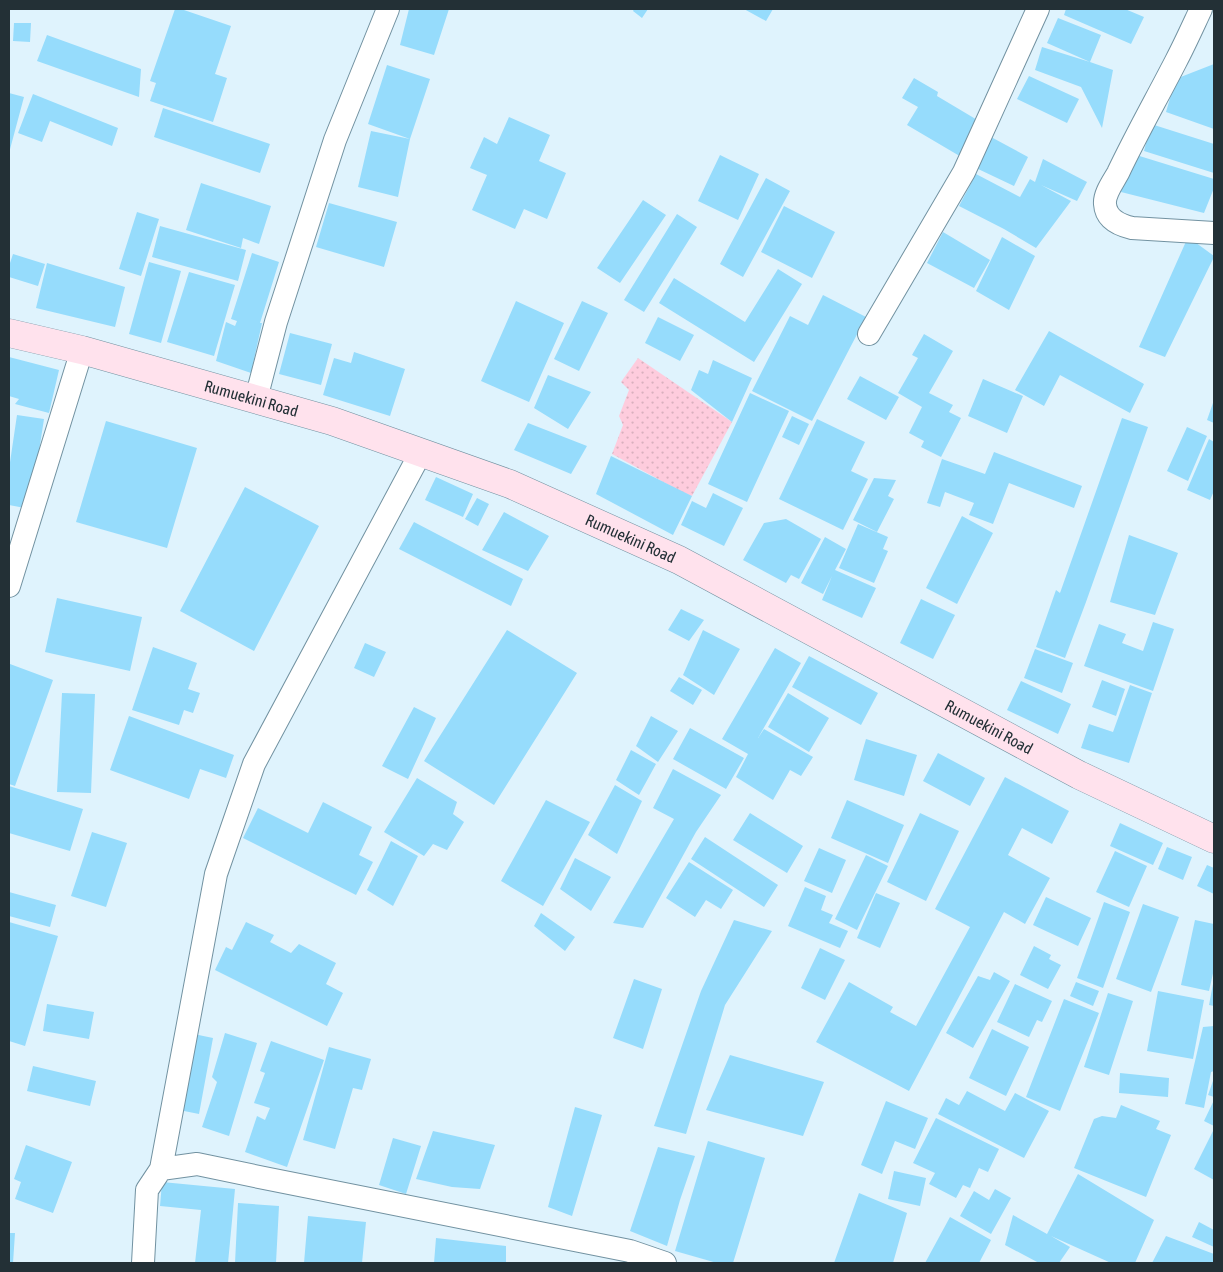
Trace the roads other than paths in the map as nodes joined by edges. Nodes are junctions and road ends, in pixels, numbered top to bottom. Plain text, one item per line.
1 (388, 9) edge
2 (1038, 9) edge
3 (1201, 9) edge
4 (1214, 232) edge
5 (9, 333) edge
6 (869, 334) dead end
7 (82, 350) junction
8 (256, 399) junction
9 (421, 452) junction
10 (9, 586) edge
11 (1214, 839) edge
12 (161, 1169) junction
13 (143, 1263) edge
14 (665, 1263) edge

1 - 8 street
2 - 6 street
3 - 4 street
5 - 7 street, Rumuekini Road
7 - 8 street, Rumuekini Road
7 - 10 street
8 - 9 street, Rumuekini Road
9 - 11 street, Rumuekini Road
9 - 12 street
12 - 13 street
12 - 14 street

